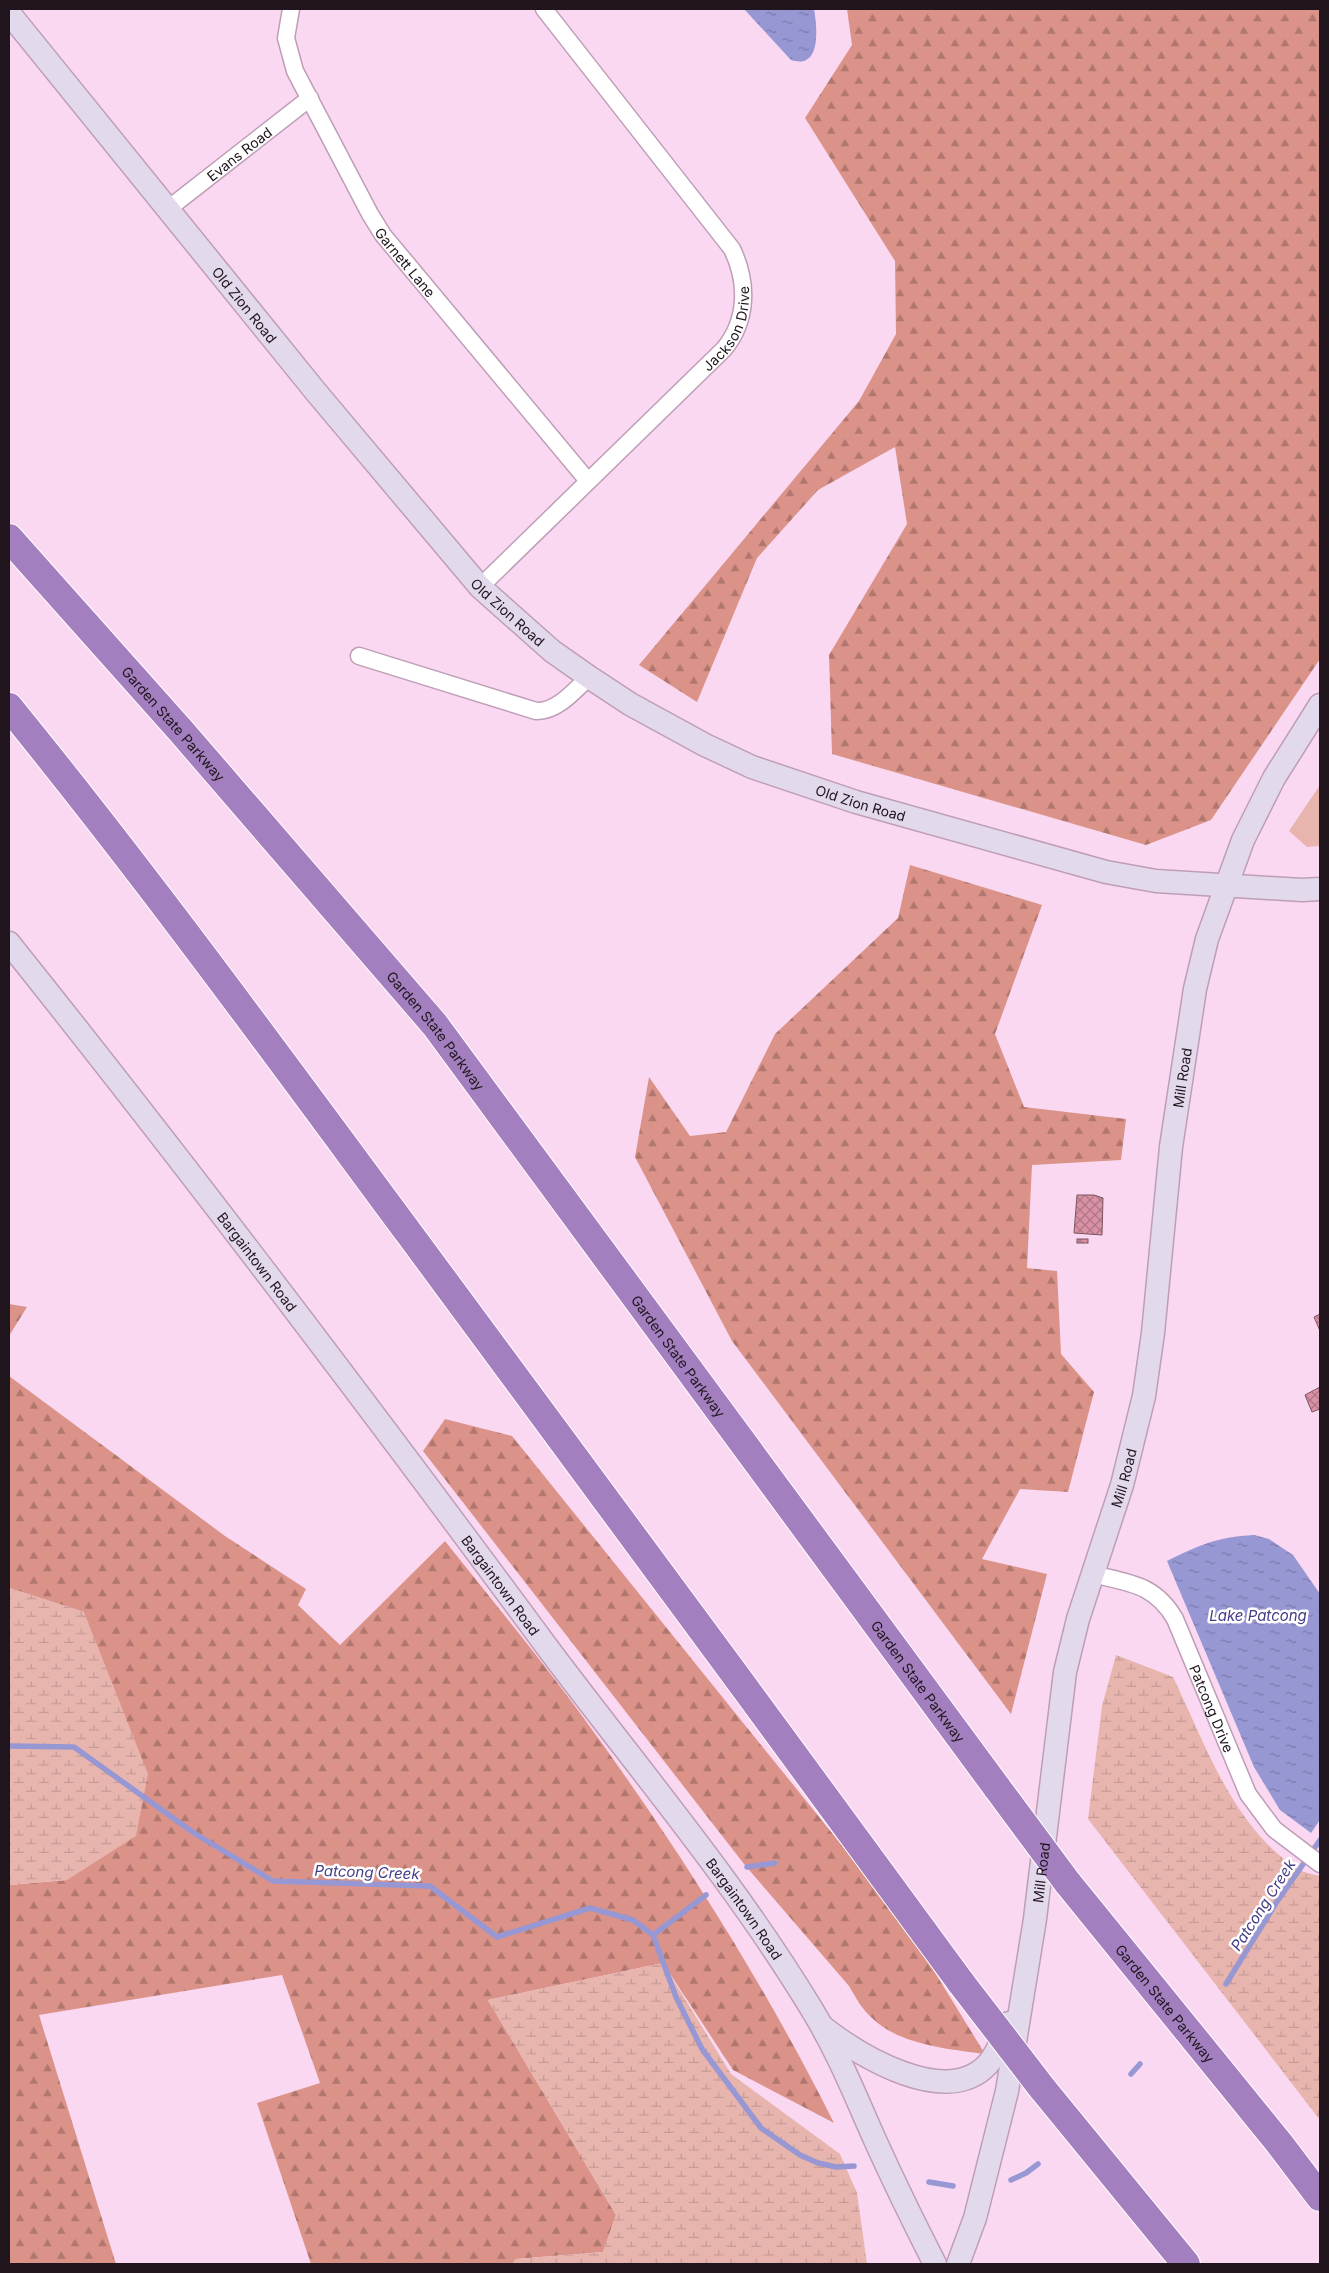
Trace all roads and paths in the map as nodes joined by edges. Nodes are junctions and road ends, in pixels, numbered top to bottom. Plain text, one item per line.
1 (291, 9) edge
2 (544, 9) edge
3 (9, 12) edge
4 (310, 98) junction
5 (168, 209) junction
6 (588, 481) junction
7 (9, 538) edge
8 (480, 587) junction
9 (359, 656) dead end
10 (589, 677) junction
11 (1320, 705) edge
12 (9, 707) edge
13 (1226, 886) junction
14 (1320, 889) edge
15 (9, 943) edge
16 (1092, 1574) junction
17 (1320, 1864) edge
18 (1025, 1988) junction
19 (821, 2025) junction
20 (1320, 2197) edge
21 (935, 2264) edge
22 (958, 2264) edge
23 (1186, 2264) edge

1 - 4 street, Garnett Lane
2 - 6 street, Jackson Drive
3 - 5 street, Old Zion Road
4 - 5 street, Evans Road
4 - 6 street, Garnett Lane
5 - 8 street, Old Zion Road
6 - 8 street, Jackson Drive
7 - 20 highway, Garden State Parkway, bridge
8 - 10 street, Old Zion Road
9 - 10 street
10 - 13 street, Old Zion Road
11 - 13 street, Mill Road
12 - 23 highway, bridge
13 - 14 street, Old Zion Road
13 - 16 street, Mill Road
15 - 19 street, Bargaintown Road
16 - 17 street, Patcong Drive
16 - 18 street, Mill Road
18 - 19 street
18 - 22 street, Mill Road
19 - 21 street, Bargaintown Road

